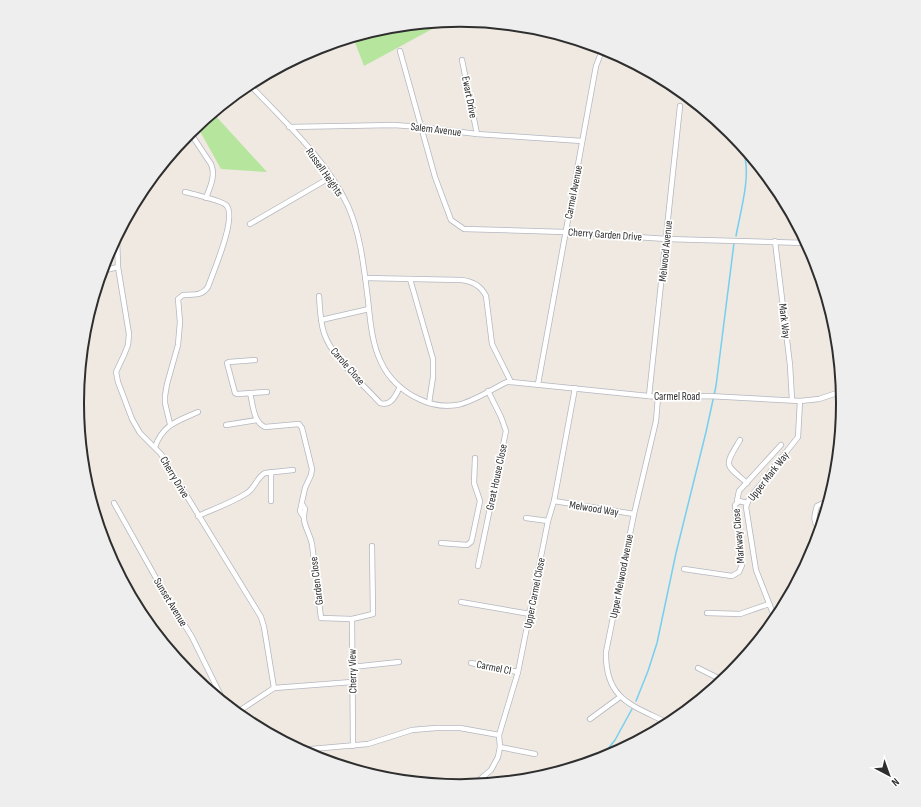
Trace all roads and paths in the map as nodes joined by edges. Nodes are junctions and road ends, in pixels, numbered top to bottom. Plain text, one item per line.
1 (400, 51) dead end
2 (601, 54) edge
3 (462, 60) dead end
4 (253, 89) edge
5 (680, 106) dead end
6 (289, 127) junction
7 (420, 127) junction
8 (477, 134) junction
9 (194, 137) edge
10 (582, 141) junction
11 (331, 177) junction
12 (185, 192) dead end
13 (206, 198) junction
14 (250, 224) dead end
15 (565, 232) junction
16 (666, 239) junction
17 (775, 241) junction
18 (801, 243) edge
19 (117, 249) edge
20 (118, 267) junction
21 (109, 269) edge
22 (365, 278) junction
23 (410, 279) junction
24 (319, 296) dead end
25 (369, 309) junction
26 (321, 320) junction
27 (256, 360) dead end
28 (511, 382) junction
29 (538, 384) junction
30 (400, 387) junction
31 (575, 388) junction
32 (488, 391) junction
33 (267, 392) dead end
34 (250, 393) junction
35 (837, 393) edge
36 (649, 396) junction
37 (658, 397) junction
38 (792, 400) junction
39 (800, 401) junction
40 (429, 404) junction
41 (198, 412) dead end
42 (257, 420) junction
43 (170, 424) junction
44 (226, 425) dead end
45 (740, 440) dead end
46 (781, 445) dead end
47 (154, 446) junction
48 (474, 458) dead end
49 (293, 470) dead end
50 (271, 472) junction
51 (747, 483) junction
52 (271, 501) dead end
53 (554, 501) junction
54 (737, 502) junction
55 (114, 503) dead end
56 (747, 503) junction
57 (823, 503) edge
58 (634, 514) junction
59 (198, 516) junction
60 (526, 518) dead end
61 (548, 521) junction
62 (476, 523) junction
63 (486, 525) junction
64 (817, 525) edge
65 (441, 543) dead end
66 (372, 546) dead end
67 (478, 566) dead end
68 (684, 568) dead end
69 (461, 602) dead end
70 (769, 604) junction
71 (707, 613) dead end
72 (530, 614) junction
73 (773, 614) edge
74 (352, 618) junction
75 (399, 662) dead end
76 (471, 663) dead end
77 (352, 667) junction
78 (698, 668) dead end
79 (518, 672) junction
80 (718, 678) edge
81 (352, 682) junction
82 (274, 688) junction
83 (220, 693) edge
84 (620, 697) junction
85 (241, 710) edge
86 (590, 719) dead end
87 (664, 721) edge
88 (499, 735) junction
89 (353, 746) junction
90 (500, 747) junction
91 (312, 749) edge
92 (534, 754) dead end
93 (480, 779) edge

1 - 7 street, Cherry Garden Drive
2 - 10 street, Carmel Avenue
3 - 8 street, Ewart Drive
4 - 6 street, Russell Heights
5 - 16 street, Melwood Avenue
6 - 7 street, Salem Avenue
6 - 11 street, Russell Heights
7 - 8 street, Salem Avenue
7 - 15 street, Cherry Garden Drive
8 - 10 street, Salem Avenue
9 - 13 street
10 - 15 street, Carmel Avenue
11 - 14 street
11 - 22 street, Russell Heights
12 - 13 street
13 - 43 street
15 - 16 street, Cherry Garden Drive
15 - 29 street, Carmel Avenue
16 - 17 street, Cherry Garden Drive
16 - 36 street, Melwood Avenue
17 - 18 street, Cherry Garden Drive
17 - 38 street, Mark Way
19 - 20 street, Cherry Drive
20 - 21 street
20 - 47 street, Cherry Drive
22 - 23 street
22 - 25 street, Russell Heights
23 - 28 street
23 - 40 street
24 - 26 street, Carole Close
25 - 26 street
25 - 30 street, Russell Heights
26 - 30 street, Carole Close
27 - 34 street
28 - 29 street, Carmel Road
28 - 32 street
29 - 31 street, Carmel Road
30 - 40 street, Russell Heights
31 - 36 street, Carmel Road
31 - 53 street, Upper Carmel Close
32 - 40 street
32 - 63 street, Great House Close
33 - 34 street
34 - 42 street
35 - 39 street, Carmel Road
36 - 37 street, Carmel Road
37 - 38 street, Carmel Road
37 - 58 street, Upper Melwood Avenue
38 - 39 street, Carmel Road
39 - 56 street, Upper Mark Way
41 - 43 street
42 - 44 street
42 - 74 street, Garden Close
43 - 47 street
45 - 51 street
46 - 51 street
47 - 59 street, Cherry Drive
48 - 62 street
49 - 50 street
50 - 52 street
50 - 59 street
51 - 54 street
53 - 58 street, Melwood Way
53 - 61 street, Upper Carmel Close
54 - 56 street, Markway Close
54 - 68 street, Markway Close
55 - 83 street, Sunset Avenue
56 - 70 street, Upper Mark Way
57 - 64 street
58 - 84 street, Upper Melwood Avenue
59 - 82 street, Cherry Drive
60 - 61 street
61 - 72 street, Upper Carmel Close
62 - 63 street
62 - 65 street
63 - 67 street, Great House Close
66 - 74 street
69 - 72 street
70 - 71 street
70 - 73 street, Upper Mark Way
72 - 79 street, Upper Carmel Close
74 - 77 street, Cherry View
75 - 77 street
76 - 79 street, Carmel Cl
77 - 81 street, Cherry View
78 - 80 street
79 - 88 street, Upper Carmel Close
81 - 82 street
81 - 89 street, Cherry View
82 - 85 street
84 - 86 street
84 - 87 street, Upper Melwood Avenue
88 - 89 street
88 - 90 street, Upper Carmel Close
89 - 91 street
90 - 92 street
90 - 93 street, Upper Carmel Close

